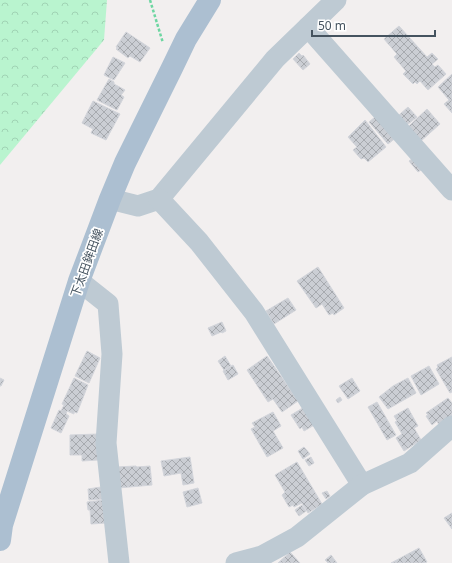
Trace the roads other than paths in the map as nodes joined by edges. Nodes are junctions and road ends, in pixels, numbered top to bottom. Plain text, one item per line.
1 (210, 0) edge
2 (336, 0) edge
3 (308, 28) junction
4 (452, 190) edge
5 (110, 199) junction
6 (159, 199) junction
7 (78, 282) junction
8 (452, 426) edge
9 (362, 485) junction
10 (0, 540) edge
11 (119, 563) edge
12 (236, 563) edge

1 - 5 main road, 下太田鉾田線
2 - 3 street
3 - 4 street
3 - 6 street
5 - 6 street
5 - 7 main road, 下太田鉾田線
6 - 9 street
7 - 10 main road, 下太田鉾田線
7 - 11 street
8 - 9 street
9 - 12 street

